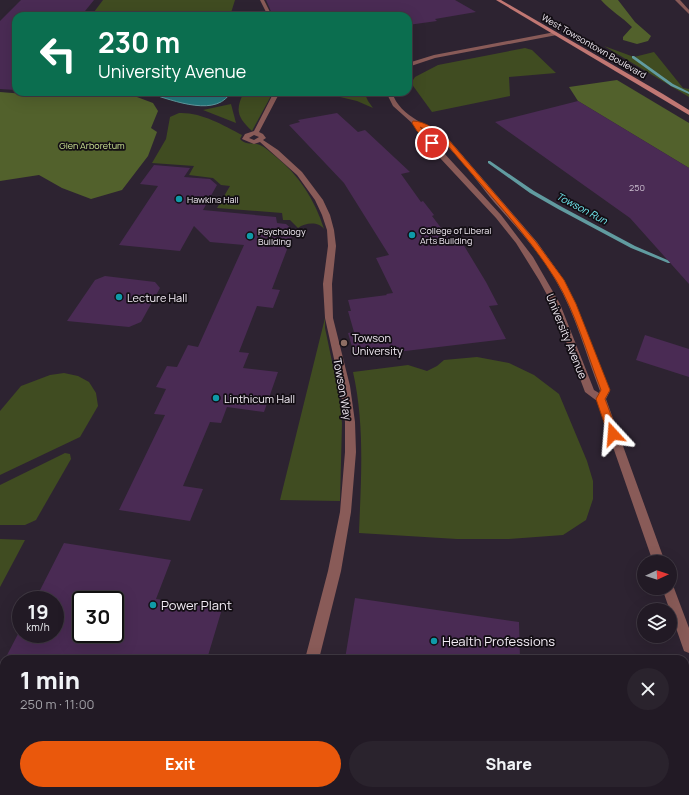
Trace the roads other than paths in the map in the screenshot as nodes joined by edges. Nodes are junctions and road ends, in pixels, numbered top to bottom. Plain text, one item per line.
1 (262, 0) edge
2 (498, 0) edge
3 (677, 0) edge
4 (268, 12) edge
5 (689, 13) edge
6 (555, 34) junction
7 (412, 64) edge
8 (661, 95) junction
9 (275, 96) edge
10 (391, 96) edge
11 (689, 109) edge
12 (689, 113) edge
13 (415, 123) junction
14 (257, 131) dead end
15 (263, 142) dead end
16 (601, 399) junction
17 (657, 555) edge
18 (671, 595) edge
19 (689, 646) edge
20 (313, 655) edge

1 - 4 street
2 - 6 main road, West Towsontown Boulevard
3 - 5 street
6 - 7 street
6 - 8 main road, West Towsontown Boulevard
8 - 11 main road, West Towsontown Boulevard
8 - 12 main road, West Towsontown Boulevard
9 - 14 street
10 - 13 street, University Avenue
13 - 16 street, University Avenue
13 - 16 street, University Avenue
15 - 20 street, Towson Way
16 - 17 street, University Avenue
18 - 19 street

